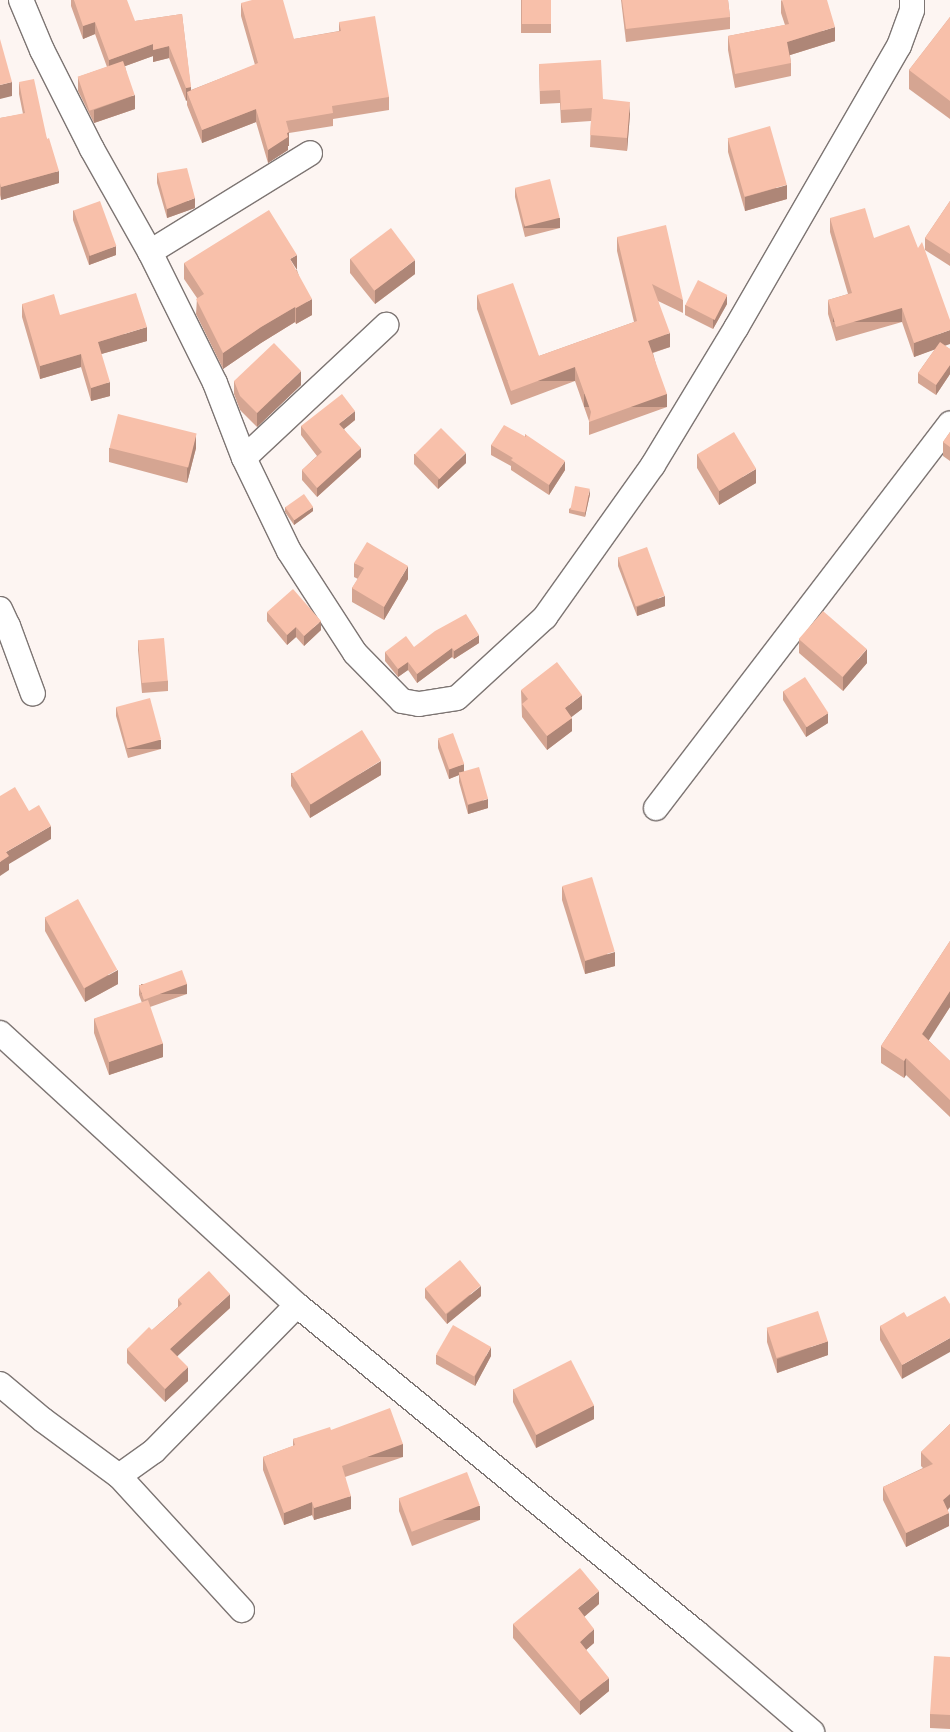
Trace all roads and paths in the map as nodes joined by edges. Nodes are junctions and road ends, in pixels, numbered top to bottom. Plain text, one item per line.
1 (912, 0) edge
2 (29, 2) edge
3 (310, 152) dead end
4 (150, 252) junction
5 (386, 325) dead end
6 (950, 424) edge
7 (244, 458) junction
8 (0, 609) edge
9 (33, 694) dead end
10 (656, 808) dead end
11 (0, 1033) edge
12 (297, 1305) junction
13 (0, 1384) edge
14 (119, 1476) junction
15 (242, 1610) dead end
16 (812, 1732) edge

1 - 7 street
2 - 4 street
3 - 4 street
4 - 7 street
5 - 7 street
6 - 10 street
8 - 9 street
11 - 12 street
12 - 14 street
12 - 16 street
13 - 14 street
14 - 15 street

